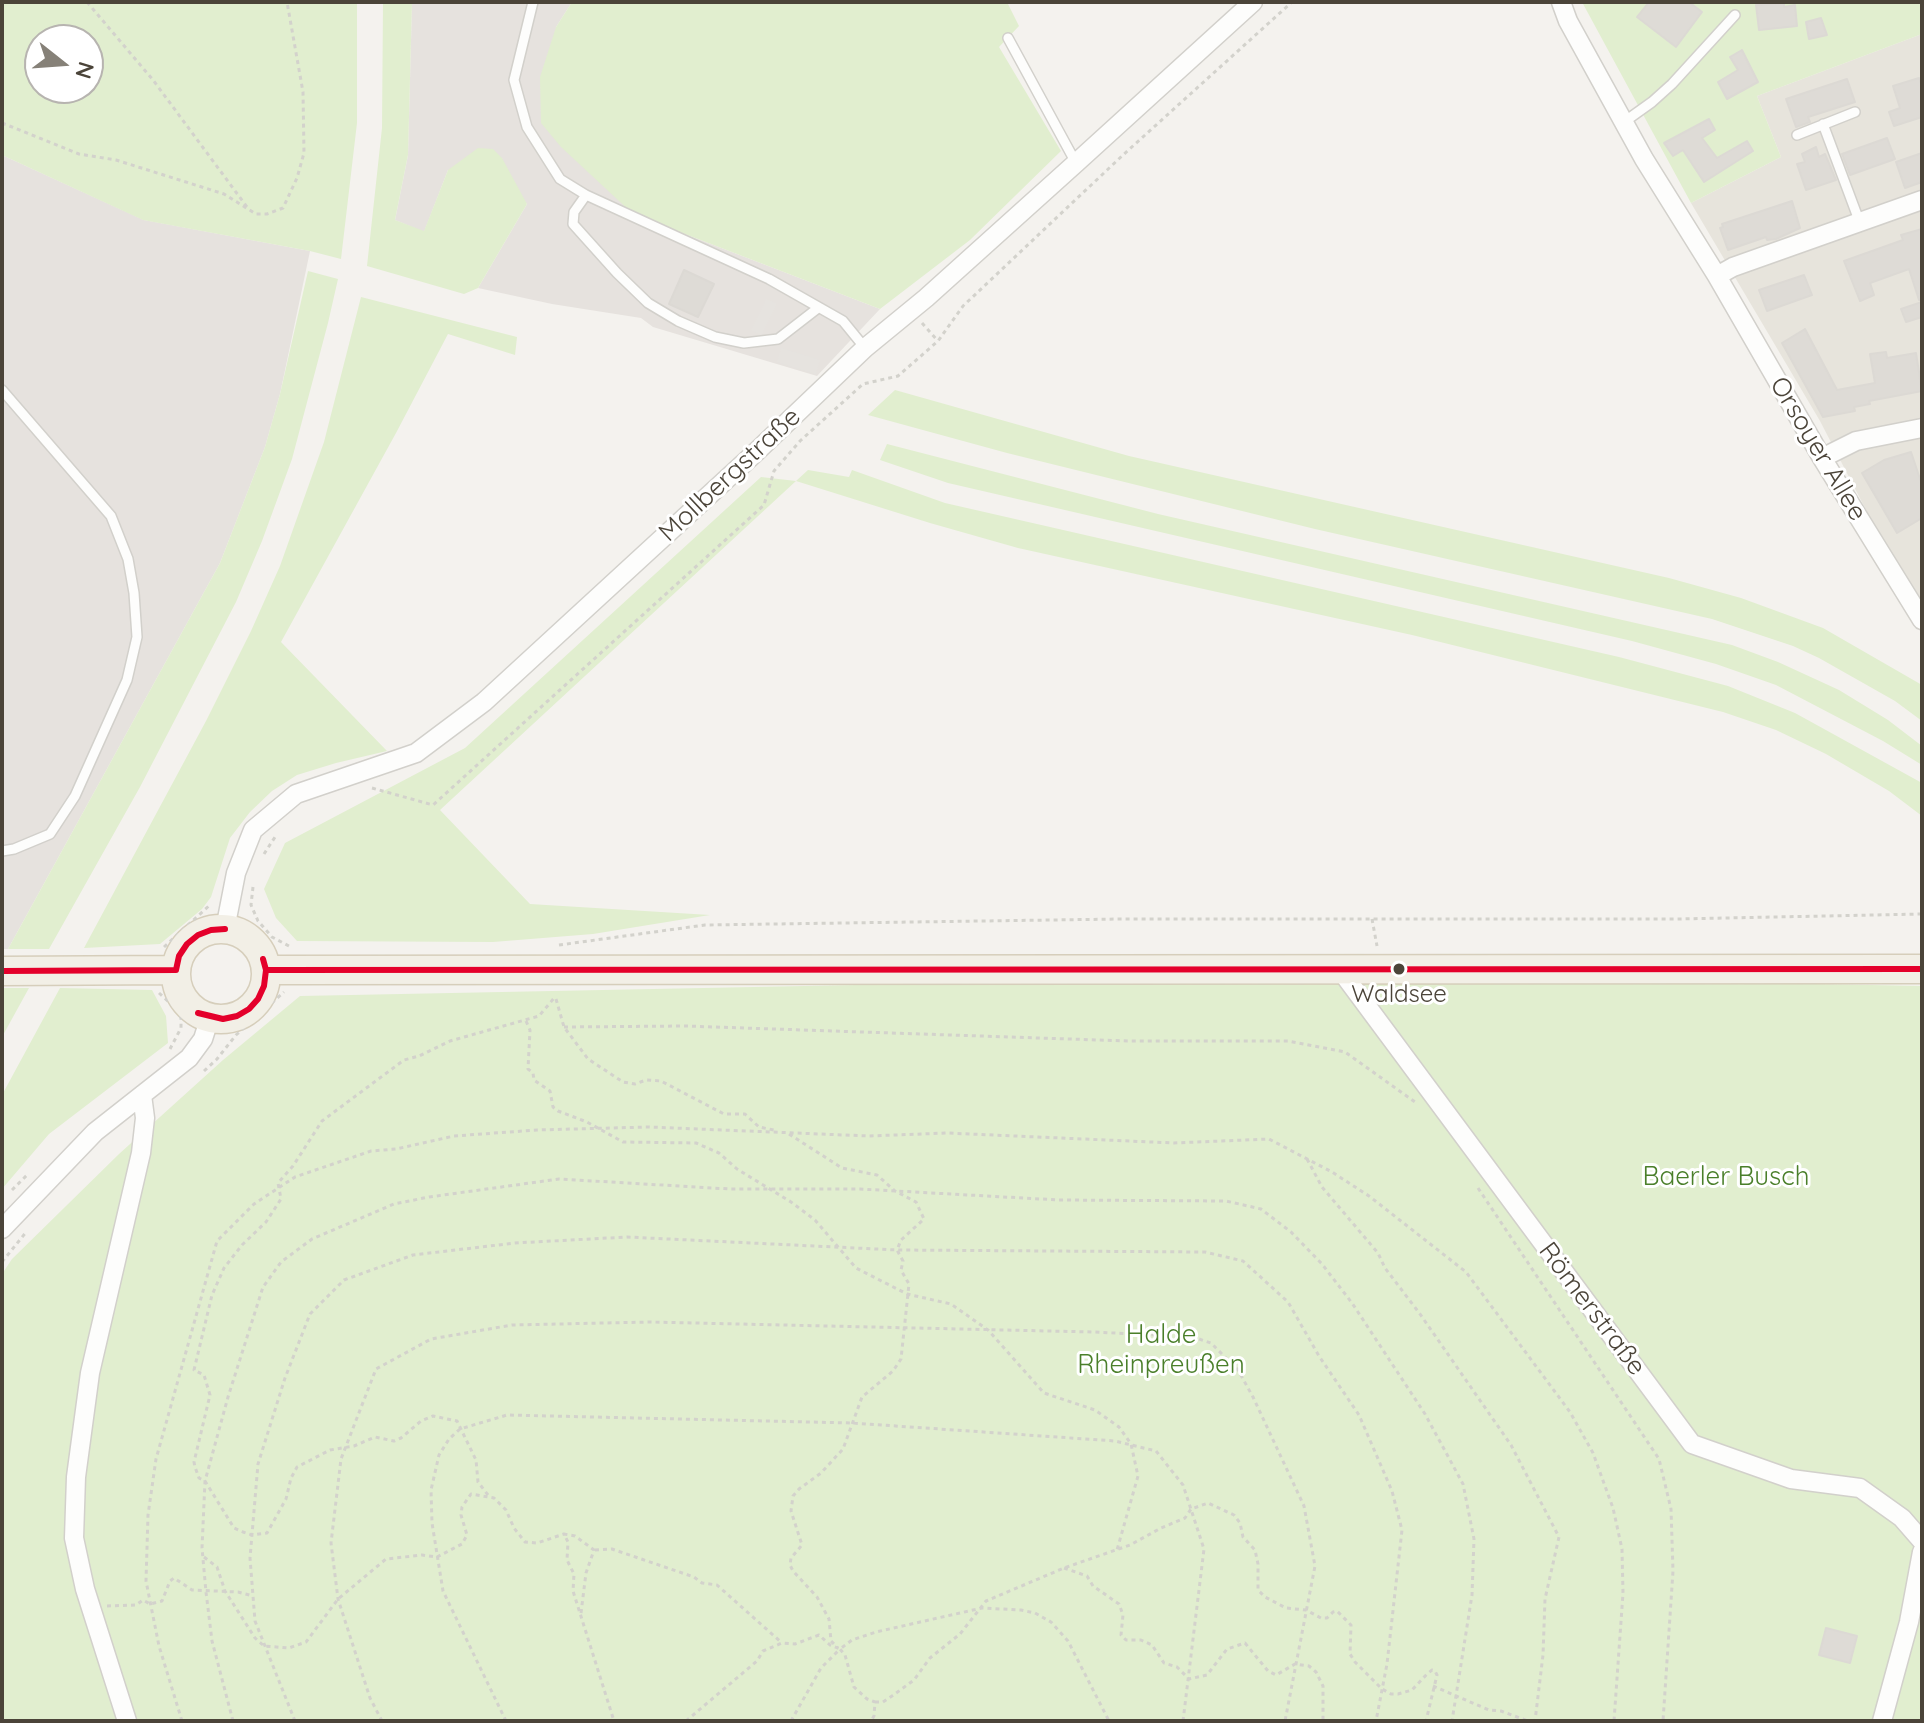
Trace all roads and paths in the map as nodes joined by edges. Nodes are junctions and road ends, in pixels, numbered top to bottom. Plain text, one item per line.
1 (87, 2) edge
2 (287, 2) edge
3 (533, 2) edge
4 (1253, 2) edge
5 (1292, 2) edge
6 (1561, 2) edge
7 (1735, 15) dead end
8 (1008, 38) dead end
9 (1855, 112) dead end
10 (1624, 122) junction
11 (2, 123) edge
12 (1823, 124) junction
13 (1797, 135) dead end
14 (1076, 163) junction
15 (586, 195) junction
16 (1922, 200) edge
17 (250, 210) junction
18 (1860, 223) junction
19 (1717, 276) junction
20 (818, 308) junction
21 (910, 311) junction
22 (938, 341) junction
23 (865, 348) junction
24 (2, 390) edge
25 (1922, 428) edge
26 (1822, 458) junction
27 (1922, 620) edge
28 (359, 792) dead end
29 (276, 834) dead end
30 (2, 851) edge
31 (263, 855) dead end
32 (254, 876) dead end
33 (251, 905) junction
34 (1922, 914) edge
35 (228, 916) junction
36 (1372, 919) junction
37 (283, 963) junction
38 (163, 964) junction
39 (1338, 967) junction
40 (1381, 969) junction
41 (1922, 969) edge
42 (2, 971) edge
43 (553, 971) junction
44 (210, 1017) junction
45 (526, 1021) junction
46 (564, 1027) junction
47 (165, 1056) dead end
48 (201, 1073) dead end
49 (142, 1095) junction
50 (1422, 1112) dead end
51 (597, 1128) junction
52 (785, 1132) junction
53 (1307, 1159) junction
54 (1476, 1184) dead end
55 (280, 1188) junction
56 (768, 1189) junction
57 (895, 1191) junction
58 (2, 1229) edge
59 (838, 1247) junction
60 (897, 1250) junction
61 (907, 1294) junction
62 (906, 1328) junction
63 (988, 1330) junction
64 (852, 1423) junction
65 (460, 1429) junction
66 (1131, 1444) junction
67 (346, 1447) junction
68 (205, 1481) junction
69 (488, 1495) junction
70 (1191, 1509) junction
71 (564, 1534) junction
72 (252, 1535) junction
73 (1922, 1541) edge
74 (594, 1550) junction
75 (1117, 1550) junction
76 (1922, 1552) edge
77 (203, 1557) junction
78 (437, 1557) junction
79 (1064, 1568) junction
80 (225, 1591) junction
81 (206, 1592) junction
82 (253, 1596) junction
83 (338, 1599) junction
84 (150, 1604) junction
85 (982, 1608) junction
86 (92, 1610) junction
87 (1306, 1610) junction
88 (581, 1613) junction
89 (782, 1643) junction
90 (264, 1646) junction
91 (839, 1648) junction
92 (1295, 1664) junction
93 (1189, 1679) junction
94 (1433, 1686) junction
95 (1382, 1689) junction
96 (1456, 1697) junction
97 (875, 1702) junction
98 (874, 1716) junction
99 (127, 1721) edge
100 (182, 1721) edge
101 (233, 1721) edge
102 (295, 1721) edge
103 (382, 1721) edge
104 (506, 1721) edge
105 (614, 1721) edge
106 (686, 1721) edge
107 (791, 1721) edge
108 (871, 1721) edge
109 (878, 1721) edge
110 (1109, 1721) edge
111 (1183, 1721) edge
112 (1285, 1721) edge
113 (1323, 1721) edge
114 (1376, 1721) edge
115 (1426, 1721) edge
116 (1452, 1721) edge
117 (1528, 1721) edge
118 (1535, 1721) edge
119 (1614, 1721) edge
120 (1663, 1721) edge
121 (1882, 1721) edge

1 - 17 path
2 - 17 path
3 - 15 lane
4 - 14 street, Mollbergstraße
5 - 22 path
6 - 10 street, Orsoyer Allee
7 - 10 lane
8 - 14 lane
9 - 12 lane
10 - 19 street, Orsoyer Allee
11 - 17 path
12 - 13 lane
12 - 18 lane
14 - 21 street, Mollbergstraße
15 - 20 lane
15 - 20 lane
16 - 18 street
18 - 19 street
19 - 26 street, Orsoyer Allee
20 - 23 lane
21 - 22 path
21 - 23 street, Mollbergstraße
22 - 28 path
23 - 35 street, Mollbergstraße
24 - 30 lane
25 - 26 street
26 - 27 street, Orsoyer Allee
29 - 31 path
32 - 33 path
33 - 35 path
33 - 37 path
34 - 36 path
35 - 37 main road
35 - 38 main road
35 - 38 path
36 - 40 path
36 - 43 path
37 - 43 main road
37 - 44 main road
37 - 48 path
38 - 42 main road
38 - 44 main road
38 - 47 path
39 - 40 main road
39 - 43 main road
39 - 73 street, Römerstraße
40 - 41 main road
43 - 45 path
43 - 46 path
44 - 49 street
45 - 51 path
45 - 55 path
46 - 50 path
46 - 52 path
49 - 58 street
49 - 86 street
51 - 52 path
51 - 55 path
51 - 56 path
52 - 53 path
52 - 57 path
53 - 118 path
53 - 119 path
54 - 120 path
55 - 68 path
55 - 84 path
56 - 57 path
56 - 59 path
56 - 68 path
57 - 60 path
57 - 96 path
59 - 60 path
59 - 61 path
59 - 72 path
60 - 61 path
60 - 95 path
61 - 62 path
61 - 63 path
62 - 63 path
62 - 64 path
62 - 67 path
63 - 66 path
63 - 87 path
64 - 65 path
64 - 66 path
64 - 91 path
65 - 67 path
65 - 69 path
65 - 78 path
66 - 70 path
66 - 75 path
67 - 72 path
67 - 83 path
68 - 72 path
68 - 77 path
69 - 71 path
69 - 78 path
70 - 75 path
70 - 87 path
70 - 93 path
71 - 74 path
71 - 88 path
72 - 82 path
74 - 88 path
74 - 89 path
75 - 79 path
76 - 121 street
77 - 80 path
77 - 81 path
78 - 83 path
78 - 104 path
79 - 85 path
79 - 93 path
80 - 81 path
80 - 82 path
80 - 90 path
81 - 84 path
81 - 101 path
82 - 90 path
83 - 90 path
83 - 103 path
84 - 86 path
84 - 100 path
85 - 91 path
85 - 97 path
85 - 110 path
86 - 99 street
87 - 92 path
87 - 95 path
88 - 105 path
89 - 91 path
89 - 106 path
90 - 102 path
91 - 97 path
91 - 107 path
92 - 93 path
92 - 112 path
92 - 113 path
93 - 111 path
94 - 95 path
94 - 96 path
94 - 115 path
95 - 114 path
96 - 116 path
96 - 117 path
97 - 98 path
98 - 108 path
98 - 109 path

